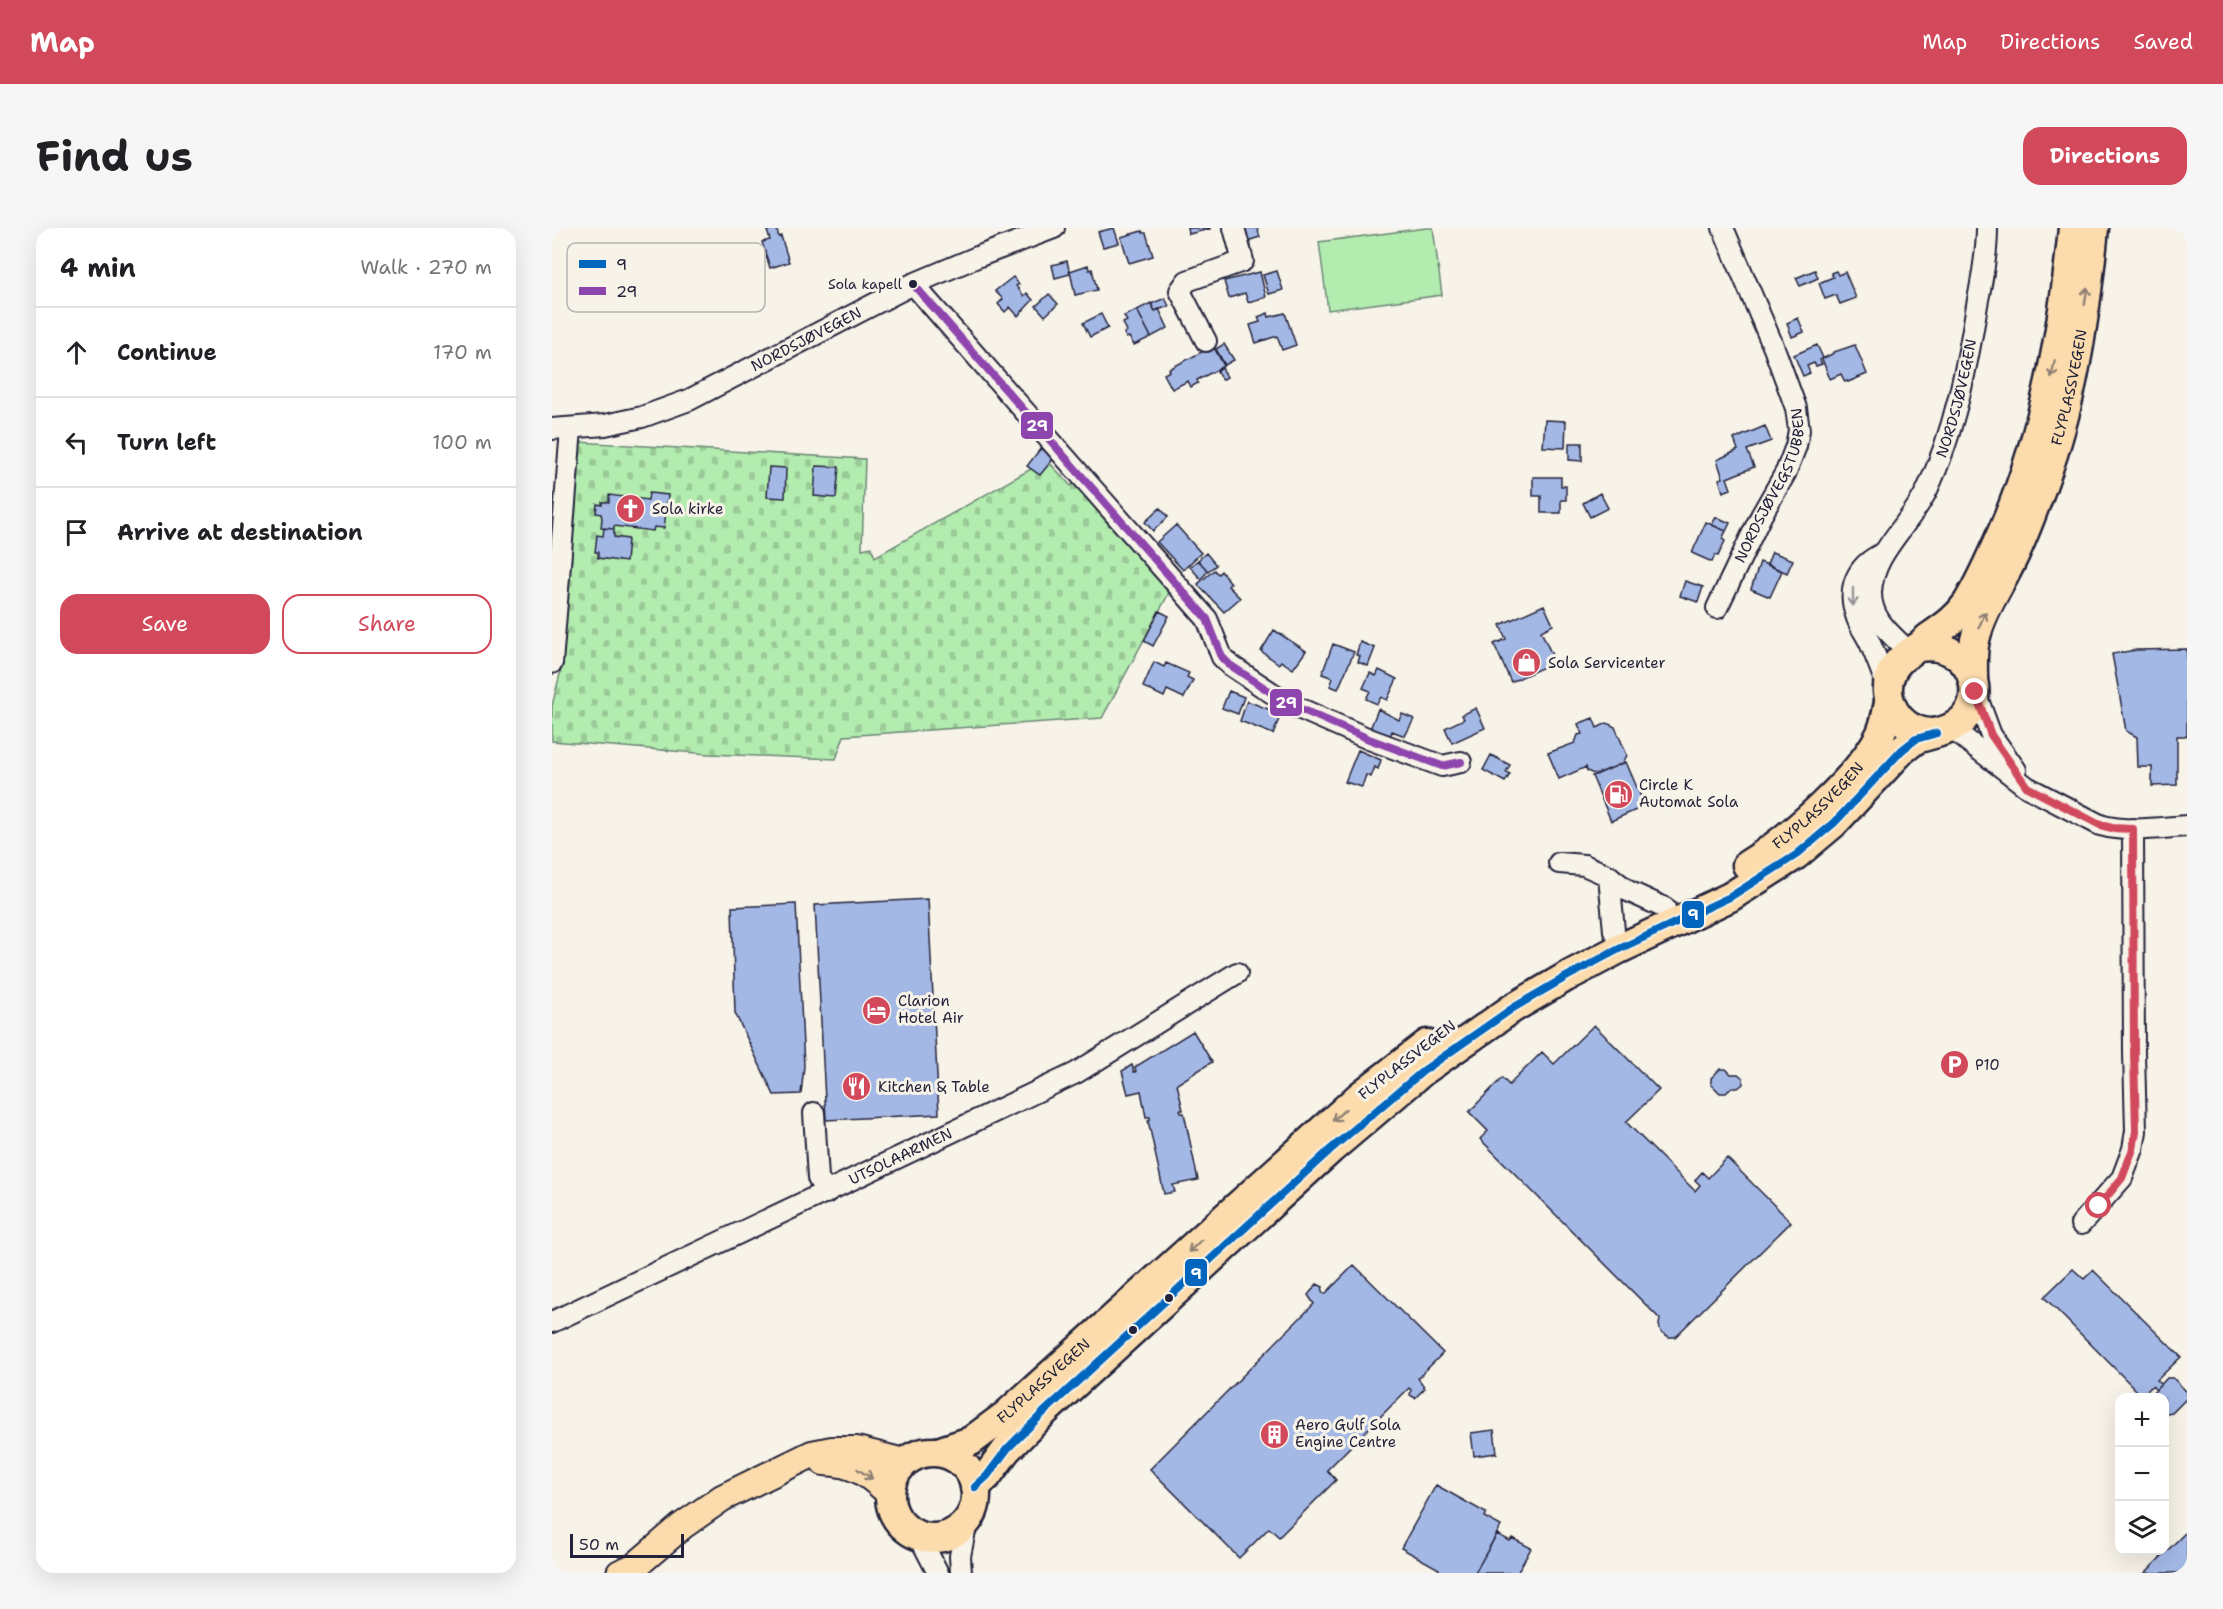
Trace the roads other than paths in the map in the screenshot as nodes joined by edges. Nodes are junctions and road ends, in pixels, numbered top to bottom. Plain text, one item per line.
1 (1054, 228) edge
2 (1234, 228) edge
3 (1723, 228) edge
4 (1987, 228) edge
5 (2073, 228) edge
6 (2094, 228) edge
7 (913, 284) junction
8 (1206, 341) dead end
9 (561, 429) edge
10 (1884, 552) junction
11 (1717, 608) dead end
12 (1914, 650) junction
13 (552, 663) edge
14 (1974, 684) junction
15 (1888, 694) junction
16 (1944, 730) junction
17 (1461, 762) dead end
18 (2027, 787) junction
19 (2187, 826) edge
20 (2133, 829) junction
21 (1559, 862) dead end
22 (1610, 876) junction
23 (1665, 908) junction
24 (1614, 931) junction
25 (1237, 973) dead end
26 (814, 1113) dead end
27 (826, 1193) junction
28 (2081, 1224) dead end
29 (552, 1322) edge
30 (938, 1452) junction
31 (904, 1462) junction
32 (794, 1463) junction
33 (975, 1487) junction
34 (890, 1494) junction
35 (967, 1521) junction
36 (919, 1536) junction
37 (628, 1571) edge
38 (938, 1573) edge
39 (961, 1573) edge

1 - 7 street, NORDSJØVEGEN
2 - 8 street
3 - 11 street, NORDSJØVEGSTUBBEN
4 - 10 street, NORDSJØVEGEN
5 -> 12 highway, FLYPLASSVEGEN
14 -> 6 highway, FLYPLASSVEGEN
7 - 9 street, NORDSJØVEGEN
7 - 17 street
9 - 13 street
10 - 12 street, NORDSJØVEGEN
10 -> 15 street, NORDSJØVEGEN
12 - 14 highway
12 - 15 highway, FLYPLASSVEGEN
14 - 16 highway, FLYPLASSVEGEN
14 - 18 street
15 - 16 highway
15 - 23 highway, FLYPLASSVEGEN
16 - 18 street
16 - 33 highway, FLYPLASSVEGEN
18 - 20 street
19 - 20 street
20 - 28 street
21 - 22 street
22 - 23 street
22 - 24 street
23 - 24 highway, FLYPLASSVEGEN
24 -> 30 highway, FLYPLASSVEGEN
25 - 27 street, UTSOLAARMEN
26 - 27 street
27 - 29 street, UTSOLAARMEN
30 - 31 highway
30 - 33 highway
31 - 32 main road
31 - 34 highway
32 -> 34 main road
32 - 37 main road
33 - 35 highway
34 - 36 highway
35 - 36 highway
35 - 39 street
36 - 38 street

